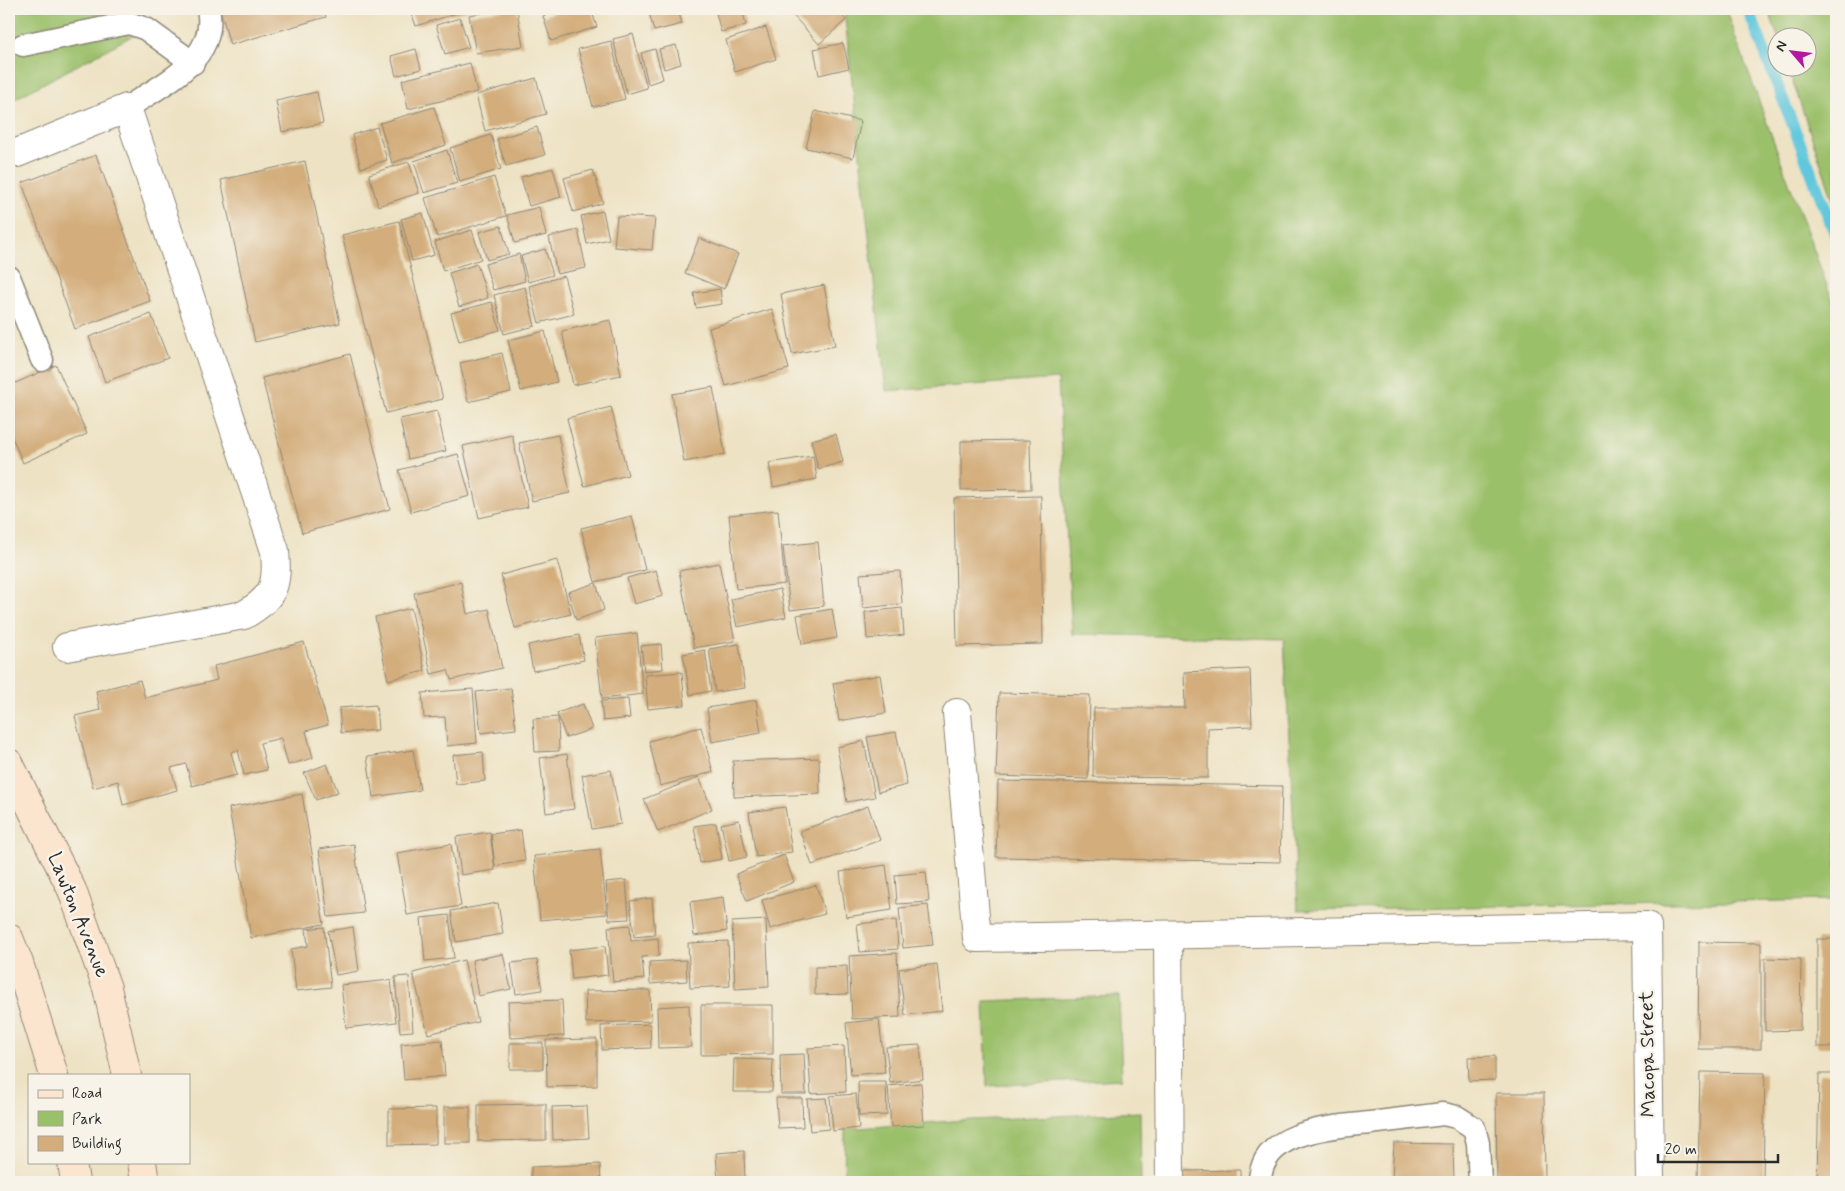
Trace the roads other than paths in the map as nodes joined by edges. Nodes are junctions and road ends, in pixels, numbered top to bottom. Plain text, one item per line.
1 (208, 9) edge
2 (23, 45) dead end
3 (193, 63) junction
4 (127, 108) junction
5 (9, 153) edge
6 (9, 278) edge
7 (42, 360) dead end
8 (67, 647) dead end
9 (957, 713) dead end
10 (9, 764) edge
11 (1168, 935) junction
12 (9, 938) edge
13 (54, 1074) edge
14 (127, 1074) edge
15 (72, 1164) edge
16 (142, 1164) edge
17 (75, 1182) edge
18 (145, 1182) edge
19 (1170, 1182) edge
20 (1260, 1182) edge
21 (1480, 1182) edge
22 (1650, 1182) edge

1 - 3 lane
2 - 3 lane
3 - 4 lane
4 - 5 street
4 - 8 street
6 - 7 lane
9 - 11 street
10 - 14 main road, Lawton Avenue
11 - 19 street
11 - 22 street, Macopa Street
12 - 13 main road
15 - 17 main road
16 - 18 main road
20 - 21 lane

